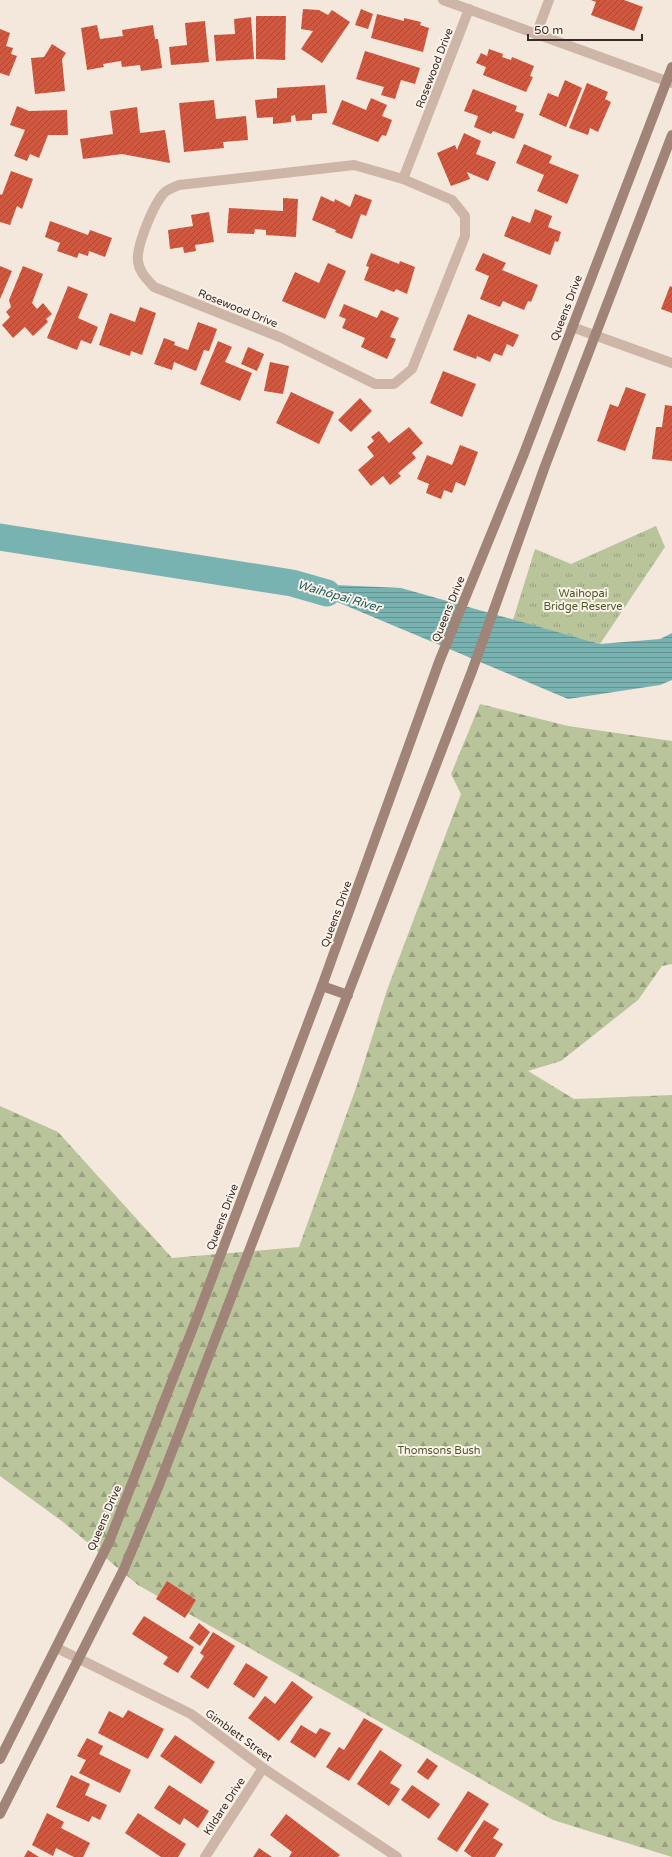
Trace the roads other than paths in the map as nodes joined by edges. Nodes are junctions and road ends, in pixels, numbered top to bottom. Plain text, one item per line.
1 (443, 0) edge
2 (550, 0) edge
3 (469, 9) junction
4 (536, 35) junction
5 (672, 67) edge
6 (669, 82) edge
7 (672, 135) edge
8 (403, 179) junction
9 (572, 328) junction
10 (594, 336) junction
11 (672, 363) edge
12 (322, 986) junction
13 (348, 995) junction
14 (57, 1648) junction
15 (79, 1659) junction
16 (0, 1759) edge
17 (263, 1768) junction
18 (0, 1814) edge
19 (205, 1857) edge
20 (397, 1857) edge

1 - 3 street
2 - 4 street
3 - 4 street
3 - 8 street, Rosewood Drive
4 - 6 street
5 - 6 main road, Queens Drive
6 - 9 main road, Queens Drive
7 - 10 main road
8 - 8 street, Rosewood Drive
9 - 10 street
9 - 12 main road, Queens Drive
10 - 11 street
10 - 13 main road
12 - 13 main road
12 - 14 main road, Queens Drive
13 - 15 main road
14 - 15 street, Gimblett Street
14 - 16 main road, Queens Drive
15 - 17 street, Gimblett Street
15 - 18 main road
17 - 19 street, Kildare Drive
17 - 20 street, Gimblett Street

